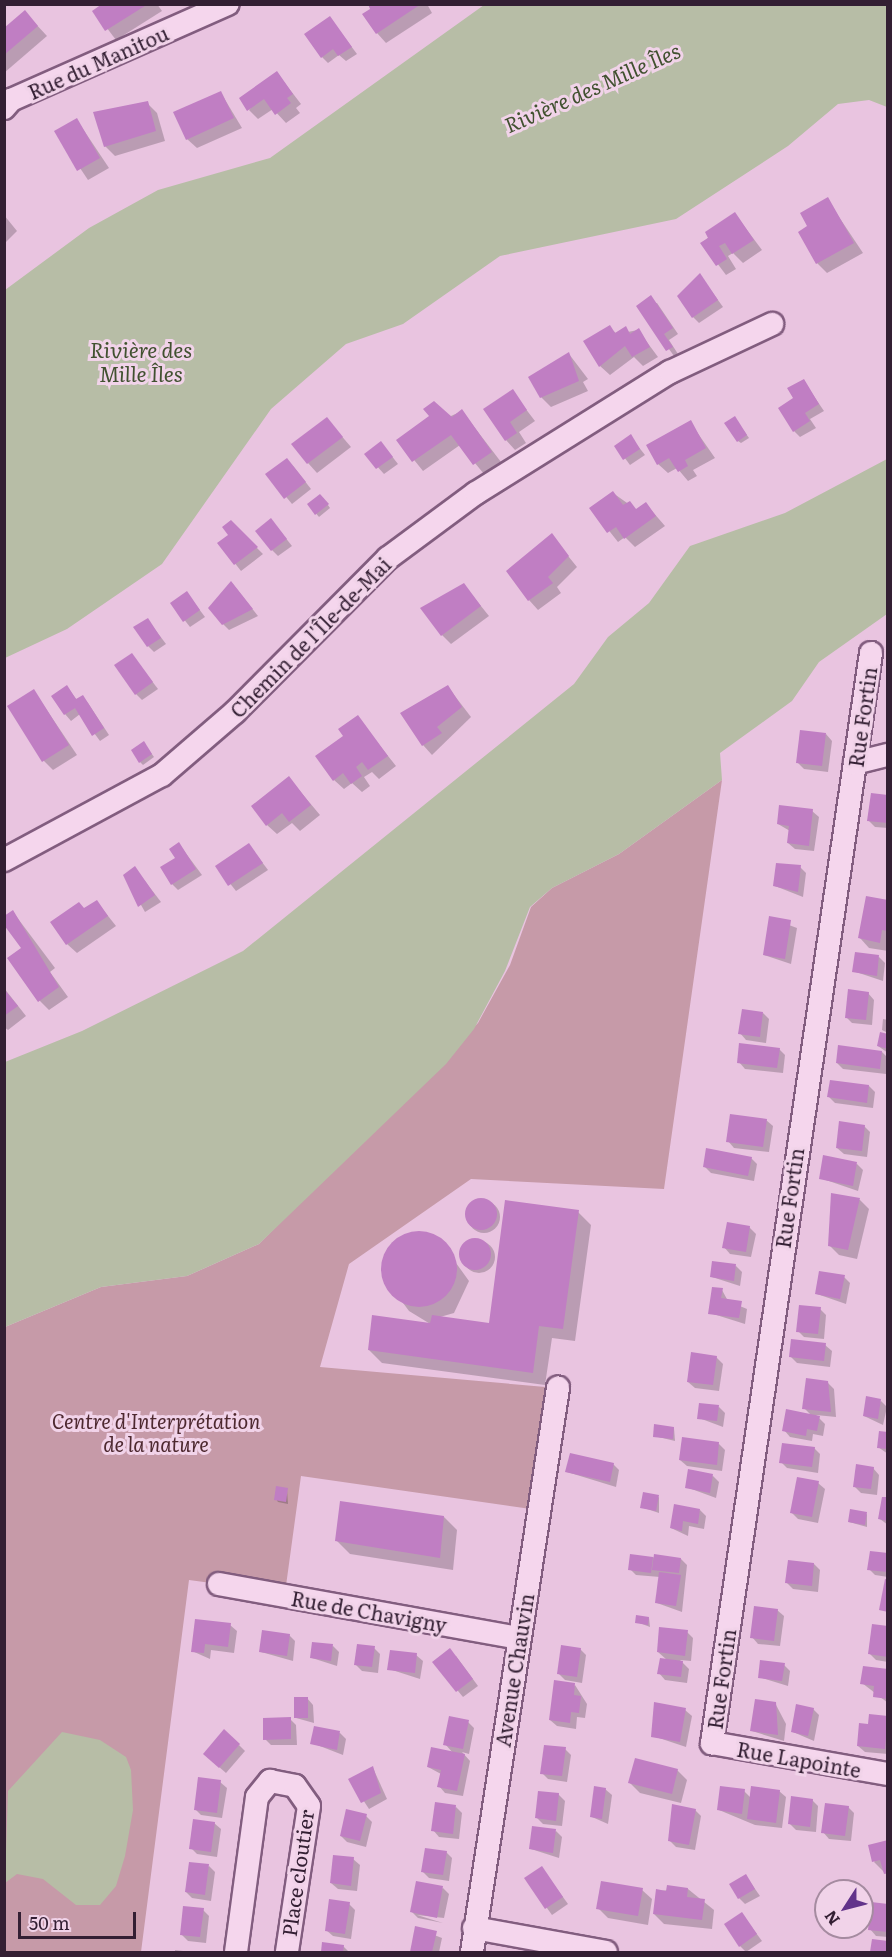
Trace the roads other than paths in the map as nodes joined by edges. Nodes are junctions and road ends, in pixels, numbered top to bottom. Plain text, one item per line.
1 (228, 4) edge
2 (4, 108) edge
3 (772, 324) dead end
4 (871, 653) dead end
5 (888, 755) edge
6 (855, 763) junction
7 (4, 860) edge
8 (558, 1388) dead end
9 (219, 1584) dead end
10 (519, 1638) junction
11 (711, 1743) joint
12 (888, 1774) edge
13 (474, 1928) junction
14 (236, 1953) edge
15 (287, 1953) edge
16 (472, 1953) edge
17 (606, 1953) edge

1 - 2 street, Rue du Manitou
3 - 7 street, Chemin de l'Île-de-Mai
4 - 6 street, Rue Fortin
5 - 6 street
6 - 11 street, Rue Fortin
8 - 10 street, Avenue Chauvin
9 - 10 street, Rue de Chavigny
10 - 13 street, Avenue Chauvin
11 - 12 street, Rue Lapointe
13 - 16 street, Avenue Chauvin
13 - 17 street
14 - 15 street, Place cloutier

